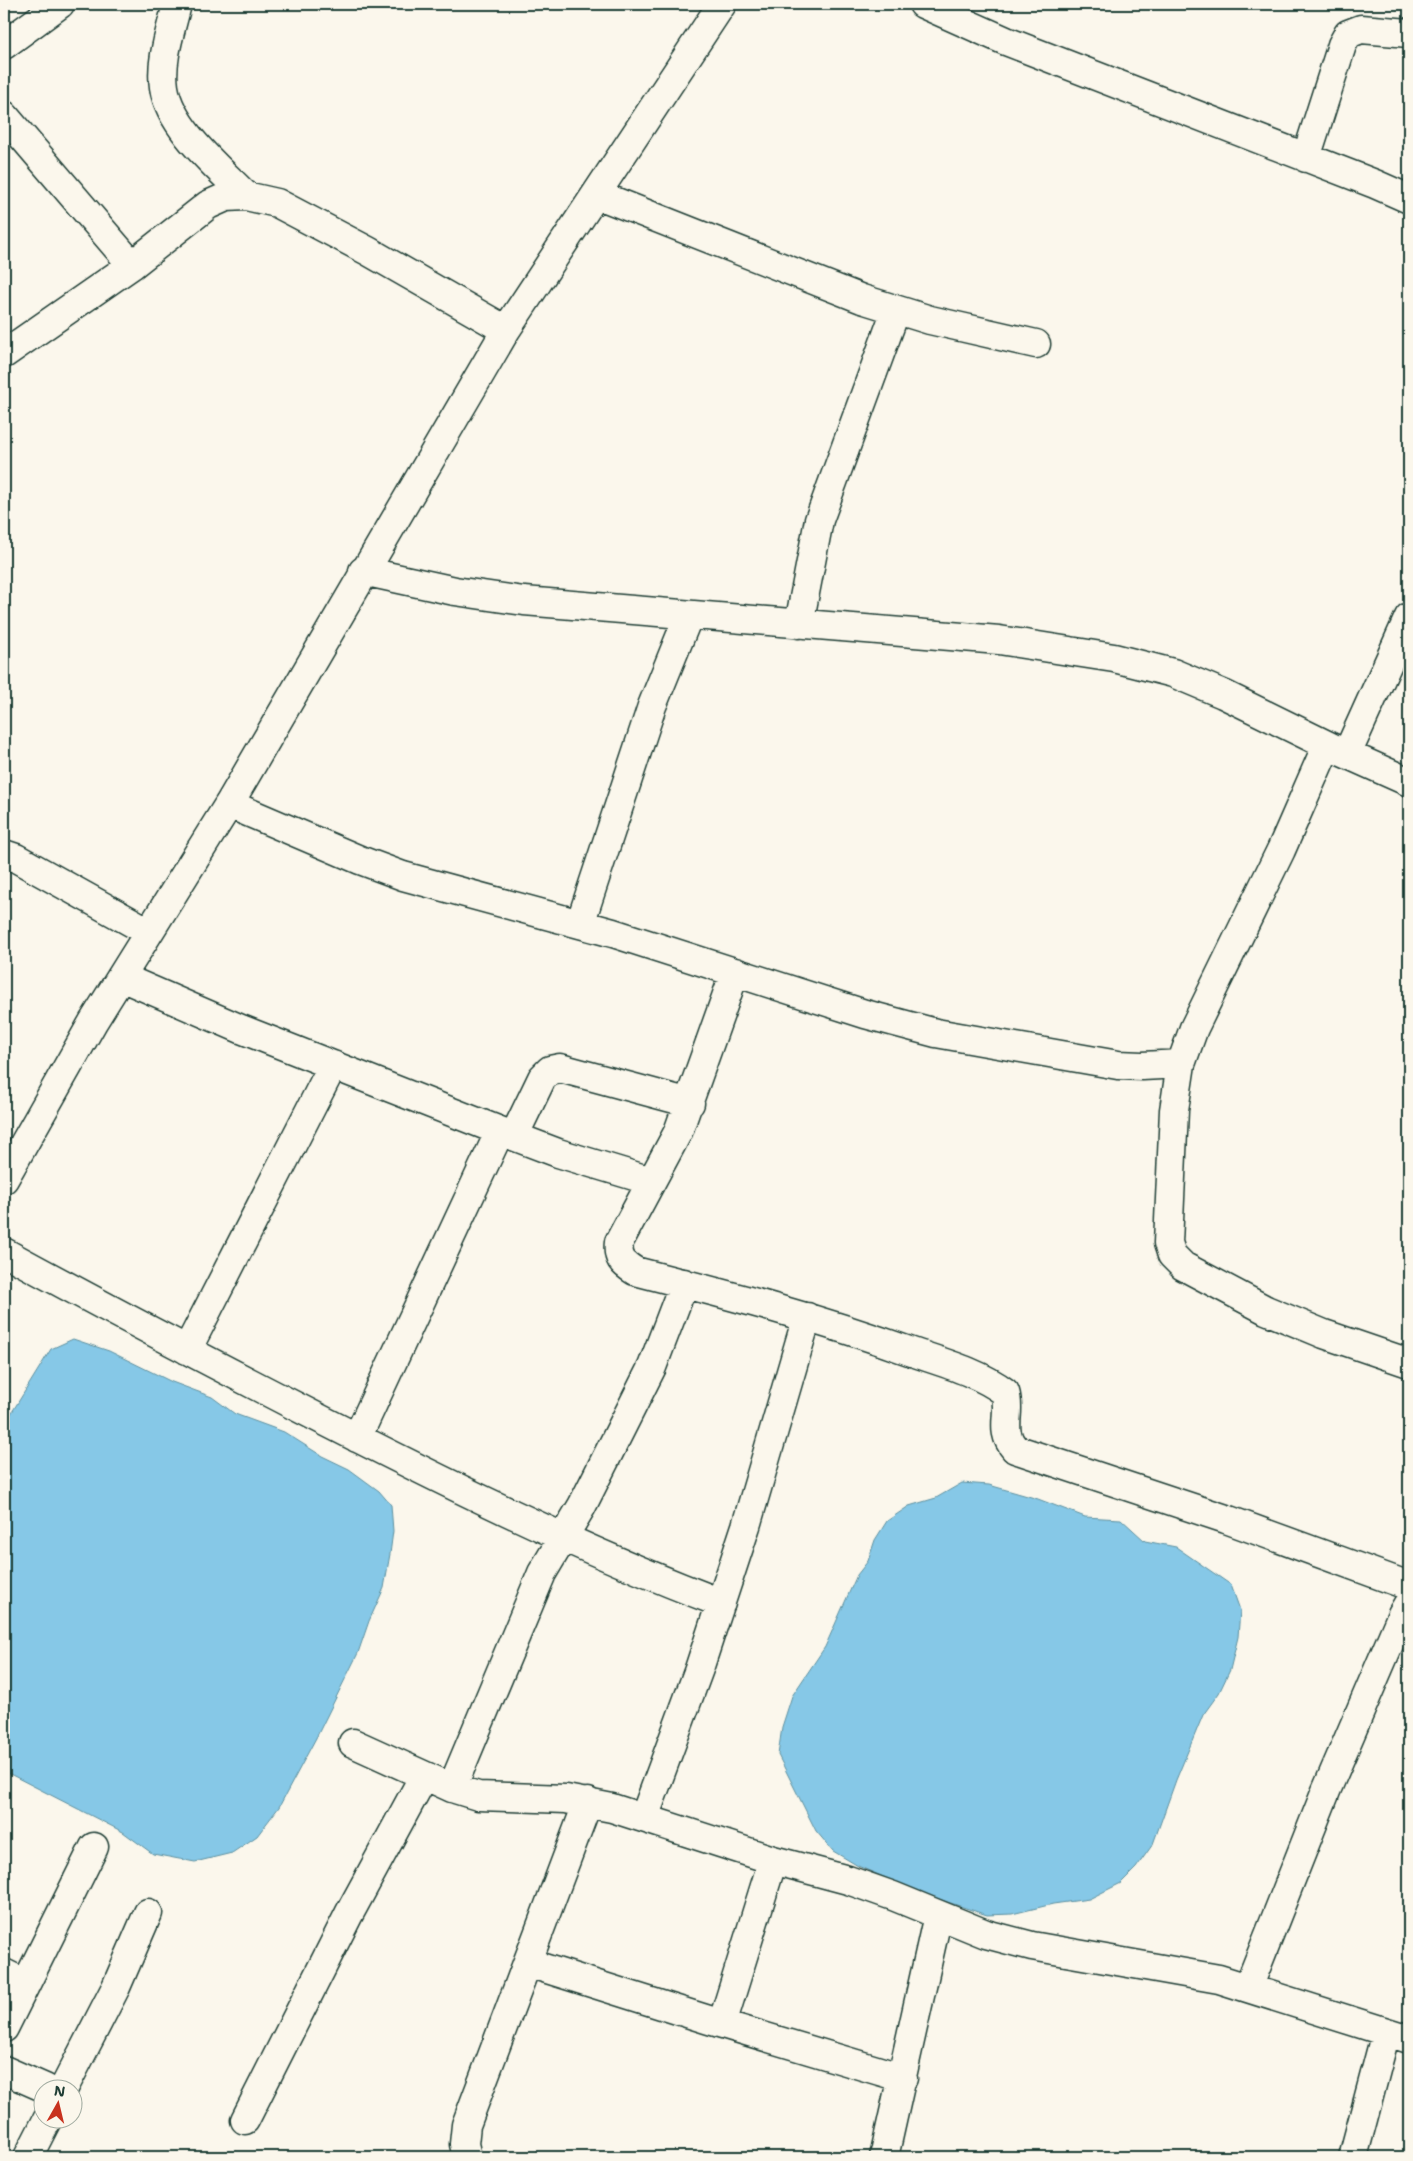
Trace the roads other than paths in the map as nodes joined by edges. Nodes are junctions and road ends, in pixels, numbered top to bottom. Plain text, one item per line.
1 (60, 4) edge
2 (176, 4) edge
3 (722, 4) edge
4 (923, 4) edge
5 (1409, 33) edge
6 (4, 45) edge
7 (4, 114) edge
8 (1306, 158) junction
9 (596, 194) junction
10 (246, 196) junction
11 (1409, 199) edge
12 (132, 265) junction
13 (896, 310) junction
14 (506, 330) junction
15 (1036, 344) dead end
16 (4, 354) edge
17 (363, 572) junction
18 (689, 615) junction
19 (1409, 617) edge
20 (799, 624) junction
21 (1337, 750) junction
22 (1409, 782) edge
23 (228, 804) junction
24 (4, 854) edge
25 (580, 924) junction
26 (149, 932) junction
27 (735, 972) junction
28 (121, 977) junction
29 (1181, 1064) junction
30 (333, 1065) junction
31 (690, 1102) junction
32 (507, 1133) junction
33 (4, 1179) edge
34 (651, 1181) junction
35 (4, 1252) edge
36 (684, 1283) junction
37 (807, 1317) junction
38 (187, 1350) junction
39 (1409, 1363) edge
40 (357, 1438) junction
41 (562, 1538) junction
42 (1409, 1586) edge
43 (1409, 1602) edge
44 (721, 1603) junction
45 (353, 1743) dead end
46 (424, 1776) junction
47 (452, 1788) junction
48 (588, 1802) junction
49 (644, 1818) junction
50 (94, 1847) dead end
51 (773, 1860) junction
52 (148, 1913) dead end
53 (938, 1915) junction
54 (528, 1963) junction
55 (15, 1979) edge
56 (1248, 1988) junction
57 (722, 2024) junction
58 (4, 2028) edge
59 (1398, 2036) edge
60 (4, 2070) edge
61 (69, 2078) edge
62 (903, 2078) junction
63 (32, 2082) edge
64 (245, 2120) dead end
65 (43, 2128) edge
66 (28, 2157) edge
67 (467, 2157) edge
68 (884, 2157) edge
69 (1353, 2157) edge

1 - 6 street
2 - 10 street
3 - 9 street
4 - 8 street
5 - 8 street
7 - 12 street
8 - 11 street
9 - 13 street
9 - 14 street
10 - 12 street
10 - 14 street
12 - 16 street
13 - 15 street
13 - 20 street
14 - 17 street
17 - 18 street
17 - 23 street
18 - 20 street
18 - 25 street
19 - 21 street
20 - 21 street
21 - 22 street
21 - 29 street
23 - 25 street
23 - 26 street
24 - 26 street
25 - 27 street
26 - 28 street
27 - 29 street
27 - 31 street
28 - 30 street
28 - 33 street
29 - 39 street
30 - 32 street
30 - 38 street
31 - 32 street
31 - 34 street
32 - 34 street
32 - 40 street
34 - 36 street
35 - 38 street
36 - 37 street
36 - 41 street
37 - 42 street
37 - 44 street
38 - 40 street
40 - 41 street
41 - 44 street
41 - 47 street
43 - 56 street
44 - 49 street
45 - 46 street
46 - 47 street
46 - 64 street
47 - 48 street
48 - 49 street
48 - 54 street
49 - 51 street
50 - 55 street
51 - 53 street
51 - 57 street
52 - 61 street
53 - 56 street
53 - 62 street
54 - 57 street
54 - 67 street
55 - 58 street
56 - 59 street
57 - 62 street
59 - 69 street
60 - 63 street
62 - 68 street
65 - 66 street

